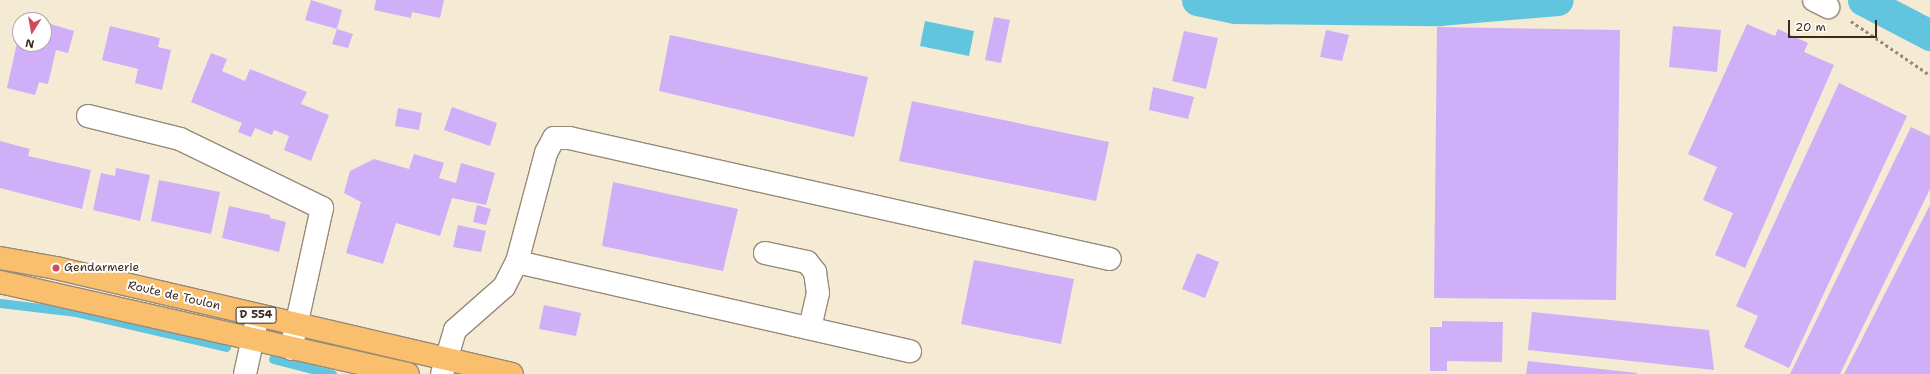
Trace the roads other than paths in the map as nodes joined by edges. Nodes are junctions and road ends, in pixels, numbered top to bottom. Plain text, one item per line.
1 (88, 116) dead end
2 (765, 253) dead end
3 (0, 258) edge
4 (1110, 259) dead end
5 (517, 262) junction
6 (0, 282) edge
7 (258, 315) junction
8 (296, 324) junction
9 (810, 328) junction
10 (252, 340) junction
11 (291, 349) junction
12 (910, 351) dead end
13 (443, 367) edge
14 (245, 374) edge
15 (408, 374) edge
16 (512, 374) edge

1 - 8 lane
2 - 9 lane
3 - 7 main road, Route de Toulon / D 554
4 - 5 lane
5 - 9 lane
5 - 13 lane
6 - 10 main road, D 554
7 - 8 main road, Route de Toulon / D 554
7 - 10 lane
8 - 11 lane
8 - 13 main road, Route de Toulon / D 554
9 - 12 lane
10 - 11 main road, D 554
10 - 14 lane
11 - 15 main road, D 554
13 - 16 main road, Route de Toulon / D 554

